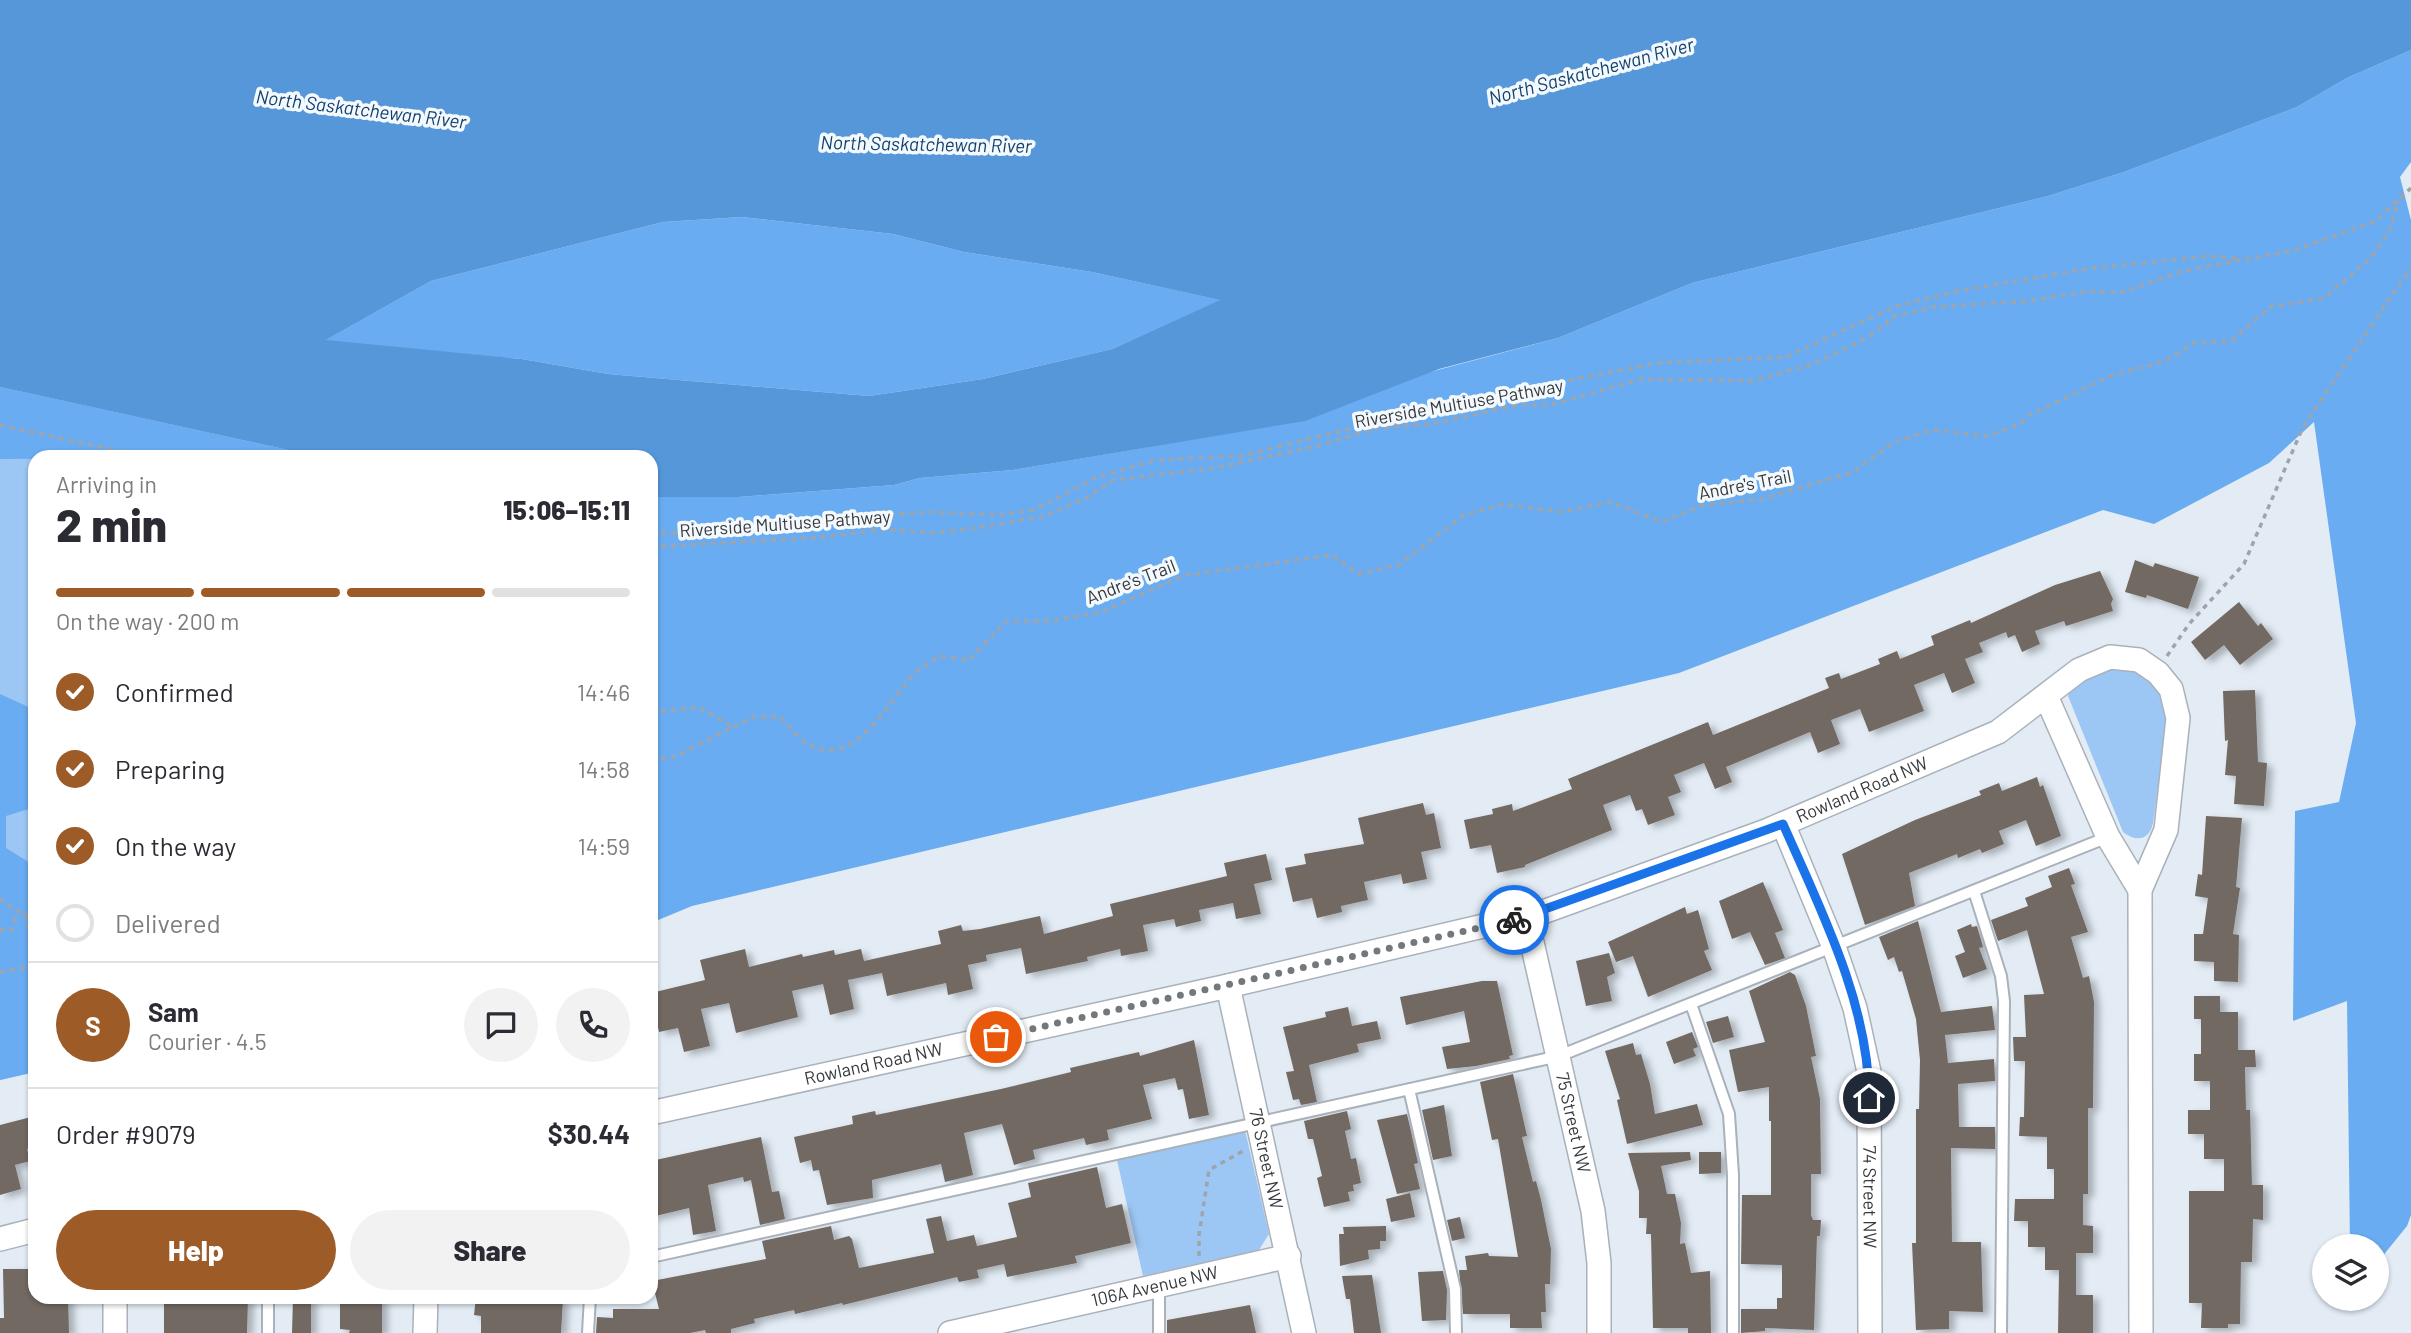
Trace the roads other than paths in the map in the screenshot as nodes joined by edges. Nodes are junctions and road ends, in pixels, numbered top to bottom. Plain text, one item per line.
1 (2046, 696) junction
2 (1783, 824) junction
3 (2108, 837) junction
4 (2140, 890) junction
5 (1974, 891) junction
6 (1526, 916) junction
7 (1834, 947) junction
8 (1228, 986) junction
9 (1691, 1004) junction
10 (1559, 1056) junction
11 (1409, 1089) junction
12 (658, 1111) edge
13 (1256, 1122) junction
14 (28, 1232) edge
15 (0, 1239) edge
16 (658, 1255) edge
17 (1289, 1256) junction
18 (1159, 1285) junction
19 (115, 1304) edge
20 (268, 1304) edge
21 (426, 1304) edge
22 (590, 1304) edge
23 (1020, 1325) edge
24 (115, 1333) edge
25 (268, 1333) edge
26 (425, 1333) edge
27 (589, 1333) edge
28 (950, 1333) edge
29 (1158, 1333) edge
30 (1304, 1333) edge
31 (1456, 1333) edge
32 (1599, 1333) edge
33 (1733, 1333) edge
34 (1870, 1333) edge
35 (2001, 1333) edge
36 (2141, 1333) edge

1 - 2 street, Rowland Road NW
1 - 3 street
1 - 4 street, Rowland Road NW
2 - 6 street, Rowland Road NW
2 - 7 street, 74 Street NW
3 - 4 street
3 - 5 lane
4 - 36 street
5 - 7 lane
5 - 35 lane
6 - 8 street, Rowland Road NW
6 - 10 street, 75 Street NW
7 - 9 lane
7 - 34 street, 74 Street NW
8 - 12 street, Rowland Road NW
8 - 13 street, 76 Street NW
9 - 10 lane
9 - 33 lane
10 - 11 lane
10 - 32 street, 75 Street NW
11 - 13 lane
11 - 31 lane
13 - 16 lane
13 - 17 street, 76 Street NW
14 - 15 street
17 - 18 street, 106A Avenue NW
17 - 30 street, 76 Street NW
18 - 23 street, 106A Avenue NW
18 - 29 lane
19 - 24 street
20 - 25 lane
21 - 26 street
22 - 27 lane
23 - 28 street, 106A Avenue NW

